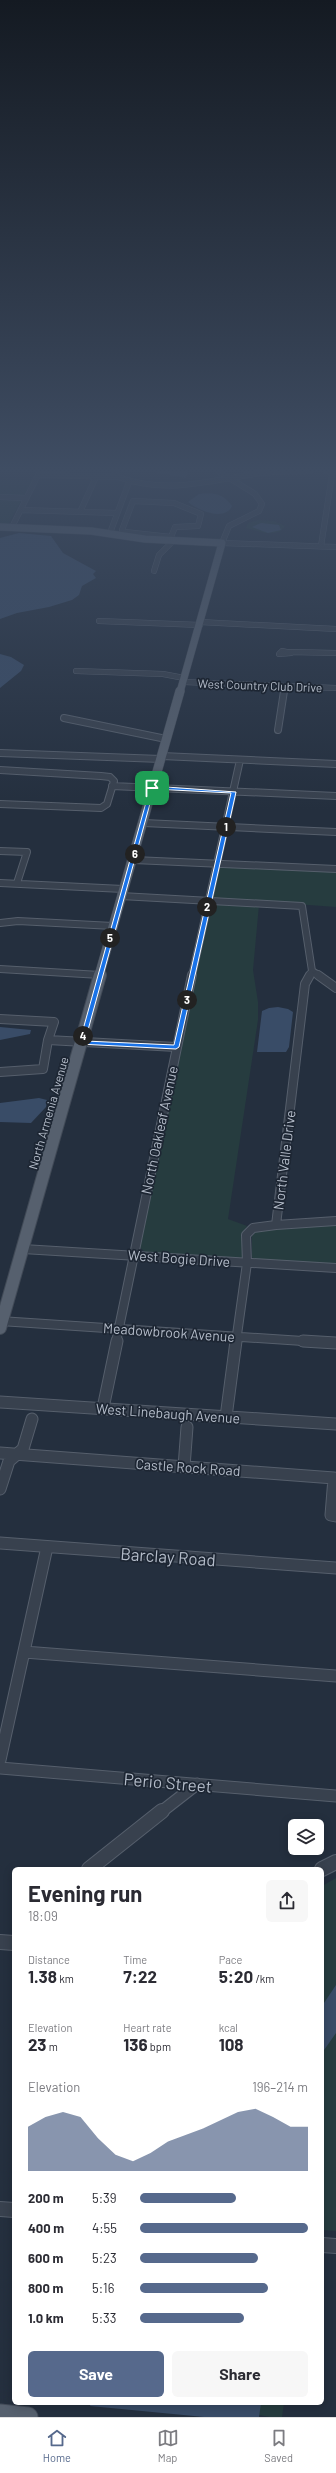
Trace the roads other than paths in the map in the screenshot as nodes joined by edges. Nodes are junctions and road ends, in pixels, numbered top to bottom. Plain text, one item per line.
1 (211, 584) edge
2 (99, 621) dead end
3 (200, 624) junction
4 (336, 629) edge
5 (290, 652) dead end
6 (336, 653) edge
7 (76, 671) dead end
8 (184, 680) junction
9 (285, 686) junction
10 (336, 688) edge
11 (64, 718) dead end
12 (278, 730) dead end
13 (166, 739) junction
14 (0, 753) edge
15 (161, 758) junction
16 (240, 760) junction
17 (336, 764) edge
18 (0, 770) edge
19 (112, 786) junction
20 (152, 788) junction
21 (234, 792) junction
22 (336, 796) edge
23 (0, 804) edge
24 (144, 823) junction
25 (226, 827) junction
26 (336, 832) edge
27 (0, 851) edge
28 (134, 860) junction
29 (217, 864) junction
30 (336, 869) edge
31 (0, 883) edge
32 (16, 883) junction
33 (122, 892) junction
34 (208, 901) junction
35 (0, 917) edge
36 (18, 921) junction
37 (0, 923) edge
38 (113, 926) junction
39 (0, 969) edge
40 (312, 971) junction
41 (100, 973) junction
42 (336, 988) edge
43 (0, 1020) edge
44 (48, 1040) junction
45 (81, 1042) junction
46 (176, 1047) junction
47 (0, 1072) edge
48 (336, 1221) edge
49 (276, 1225) junction
50 (22, 1249) junction
51 (134, 1256) junction
52 (247, 1263) junction
53 (336, 1268) edge
54 (1, 1323) edge
55 (119, 1329) junction
56 (237, 1336) junction
57 (336, 1343) edge
58 (0, 1402) edge
59 (103, 1408) junction
60 (226, 1417) junction
61 (32, 1419) dead end
62 (336, 1424) edge
63 (187, 1427) dead end
64 (0, 1453) edge
65 (13, 1454) junction
66 (184, 1467) junction
67 (0, 1489) edge
68 (336, 1516) edge
69 (0, 1543) edge
70 (47, 1547) junction
71 (336, 1568) edge
72 (24, 1652) junction
73 (336, 1676) edge
74 (0, 1760) edge
75 (0, 1768) edge
76 (197, 1784) junction
77 (336, 1796) edge
78 (336, 1862) edge
79 (93, 1867) edge
80 (324, 1868) edge
81 (0, 1942) edge
82 (12, 1943) edge
83 (0, 2208) edge
84 (12, 2210) edge
85 (324, 2245) edge
86 (336, 2246) edge
87 (0, 2414) edge
88 (28, 2417) edge

1 - 3 main road, North Armenia Avenue
2 - 3 street
3 - 4 street
3 - 8 main road, North Armenia Avenue
5 - 6 street
7 - 8 street, West Country Club Drive
8 - 9 street, West Country Club Drive
8 - 13 main road, North Armenia Avenue
9 - 10 street, West Country Club Drive
9 - 12 street
11 - 13 street
13 - 15 main road, North Armenia Avenue
14 - 15 street
15 - 16 street
15 - 20 main road, North Armenia Avenue
16 - 17 street
16 - 21 street, North Oakleaf Avenue
18 - 19 street
19 - 20 street
19 - 23 street
20 - 21 street
20 - 24 main road, North Armenia Avenue
21 - 22 street
21 - 25 street, North Oakleaf Avenue
24 - 25 street
24 - 28 main road, North Armenia Avenue
25 - 26 street
25 - 29 street, North Oakleaf Avenue
27 - 32 street
28 - 29 street
28 - 33 main road, North Armenia Avenue
29 - 30 street
29 - 34 street, North Oakleaf Avenue
31 - 32 street
32 - 33 street
33 - 34 street
33 - 38 main road, North Armenia Avenue
34 - 40 street
34 - 46 street, North Oakleaf Avenue
35 - 36 street
36 - 37 street
36 - 38 street
38 - 41 main road, North Armenia Avenue
39 - 41 street
40 - 42 street
40 - 49 street, North Valle Drive
41 - 45 main road, North Armenia Avenue
43 - 44 street
44 - 45 street
44 - 47 street
45 - 46 street
45 - 50 main road, North Armenia Avenue
46 - 51 street, North Oakleaf Avenue
48 - 49 street
49 - 52 street, North Valle Drive
50 - 51 street, West Bogie Drive
50 - 54 main road, North Armenia Avenue
51 - 52 street, West Bogie Drive
51 - 55 street, North Oakleaf Avenue
52 - 53 street, West Bogie Drive
52 - 56 street, North Valle Drive
54 - 55 street, Meadowbrook Avenue
55 - 56 street, Meadowbrook Avenue
55 - 59 street, North Oakleaf Avenue
56 - 57 street, Meadowbrook Avenue
56 - 60 street, North Valle Drive
58 - 59 street, West Linebaugh Avenue
59 - 60 street, West Linebaugh Avenue
60 - 62 street, West Linebaugh Avenue
61 - 65 street
63 - 66 street
64 - 65 street, Castle Rock Road
65 - 66 street, Castle Rock Road
65 - 67 street
66 - 68 street, Castle Rock Road
69 - 70 street, Barclay Road
70 - 71 street, Barclay Road
70 - 72 street
72 - 73 street
72 - 74 street
75 - 76 street, Perio Street
76 - 77 street, Perio Street
76 - 79 street
78 - 80 street
81 - 82 street
83 - 84 street
85 - 86 street
87 - 88 main road

